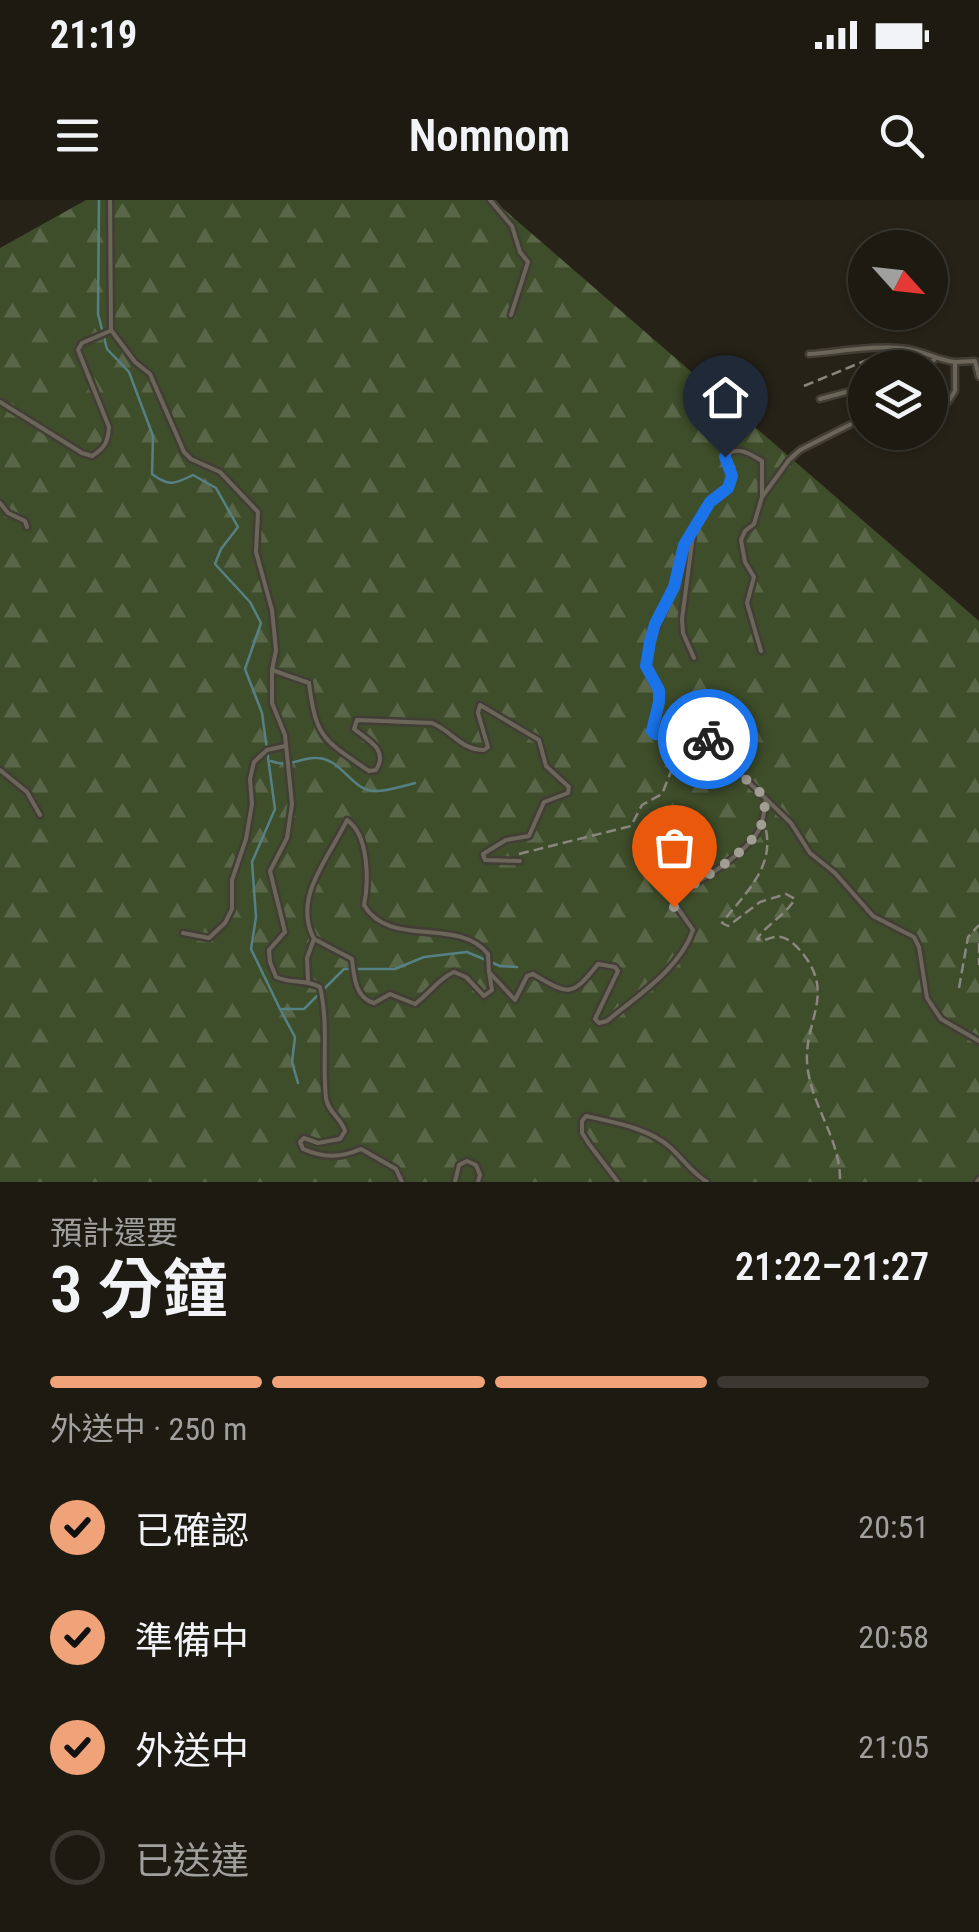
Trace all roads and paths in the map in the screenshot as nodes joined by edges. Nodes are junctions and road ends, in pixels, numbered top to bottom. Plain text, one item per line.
1 (110, 200) edge
2 (490, 200) edge
3 (511, 315) dead end
4 (111, 330) junction
5 (884, 350) edge
6 (911, 350) edge
7 (848, 352) edge
8 (809, 354) dead end
9 (948, 361) edge
10 (955, 362) junction
11 (848, 369) edge
12 (979, 377) edge
13 (804, 386) dead end
14 (848, 392) edge
15 (820, 399) dead end
16 (0, 402) edge
17 (948, 402) edge
18 (848, 426) edge
19 (762, 497) junction
20 (0, 503) edge
21 (27, 527) dead end
22 (694, 530) junction
23 (761, 651) dead end
24 (694, 658) dead end
25 (272, 670) junction
26 (655, 734) junction
27 (286, 746) junction
28 (0, 770) edge
29 (766, 798) junction
30 (40, 815) dead end
31 (762, 825) junction
32 (508, 856) dead end
33 (520, 861) dead end
34 (979, 925) edge
35 (183, 933) dead end
36 (314, 939) junction
37 (979, 942) edge
38 (979, 965) edge
39 (489, 972) junction
40 (308, 980) junction
41 (959, 988) dead end
42 (979, 1041) edge
43 (402, 1182) edge
44 (455, 1182) edge
45 (478, 1182) edge
46 (618, 1182) edge
47 (707, 1182) edge
48 (840, 1182) edge

1 - 4 lane
2 - 3 lane
4 - 16 lane
4 - 25 lane
5 - 6 lane
7 - 8 lane
9 - 10 lane
10 - 12 lane
10 - 17 lane
11 - 13 path
14 - 15 lane
18 - 19 lane
19 - 22 lane
19 - 23 lane
20 - 21 lane
22 - 24 lane
22 - 26 lane
25 - 27 lane
25 - 33 lane
26 - 29 lane
26 - 32 path
27 - 35 lane
27 - 40 lane
28 - 30 lane
29 - 31 lane
29 - 42 lane
31 - 39 lane
31 - 48 path
34 - 41 path
36 - 39 lane
36 - 39 lane
36 - 40 lane
37 - 38 path
40 - 43 lane
44 - 45 lane
46 - 47 lane

